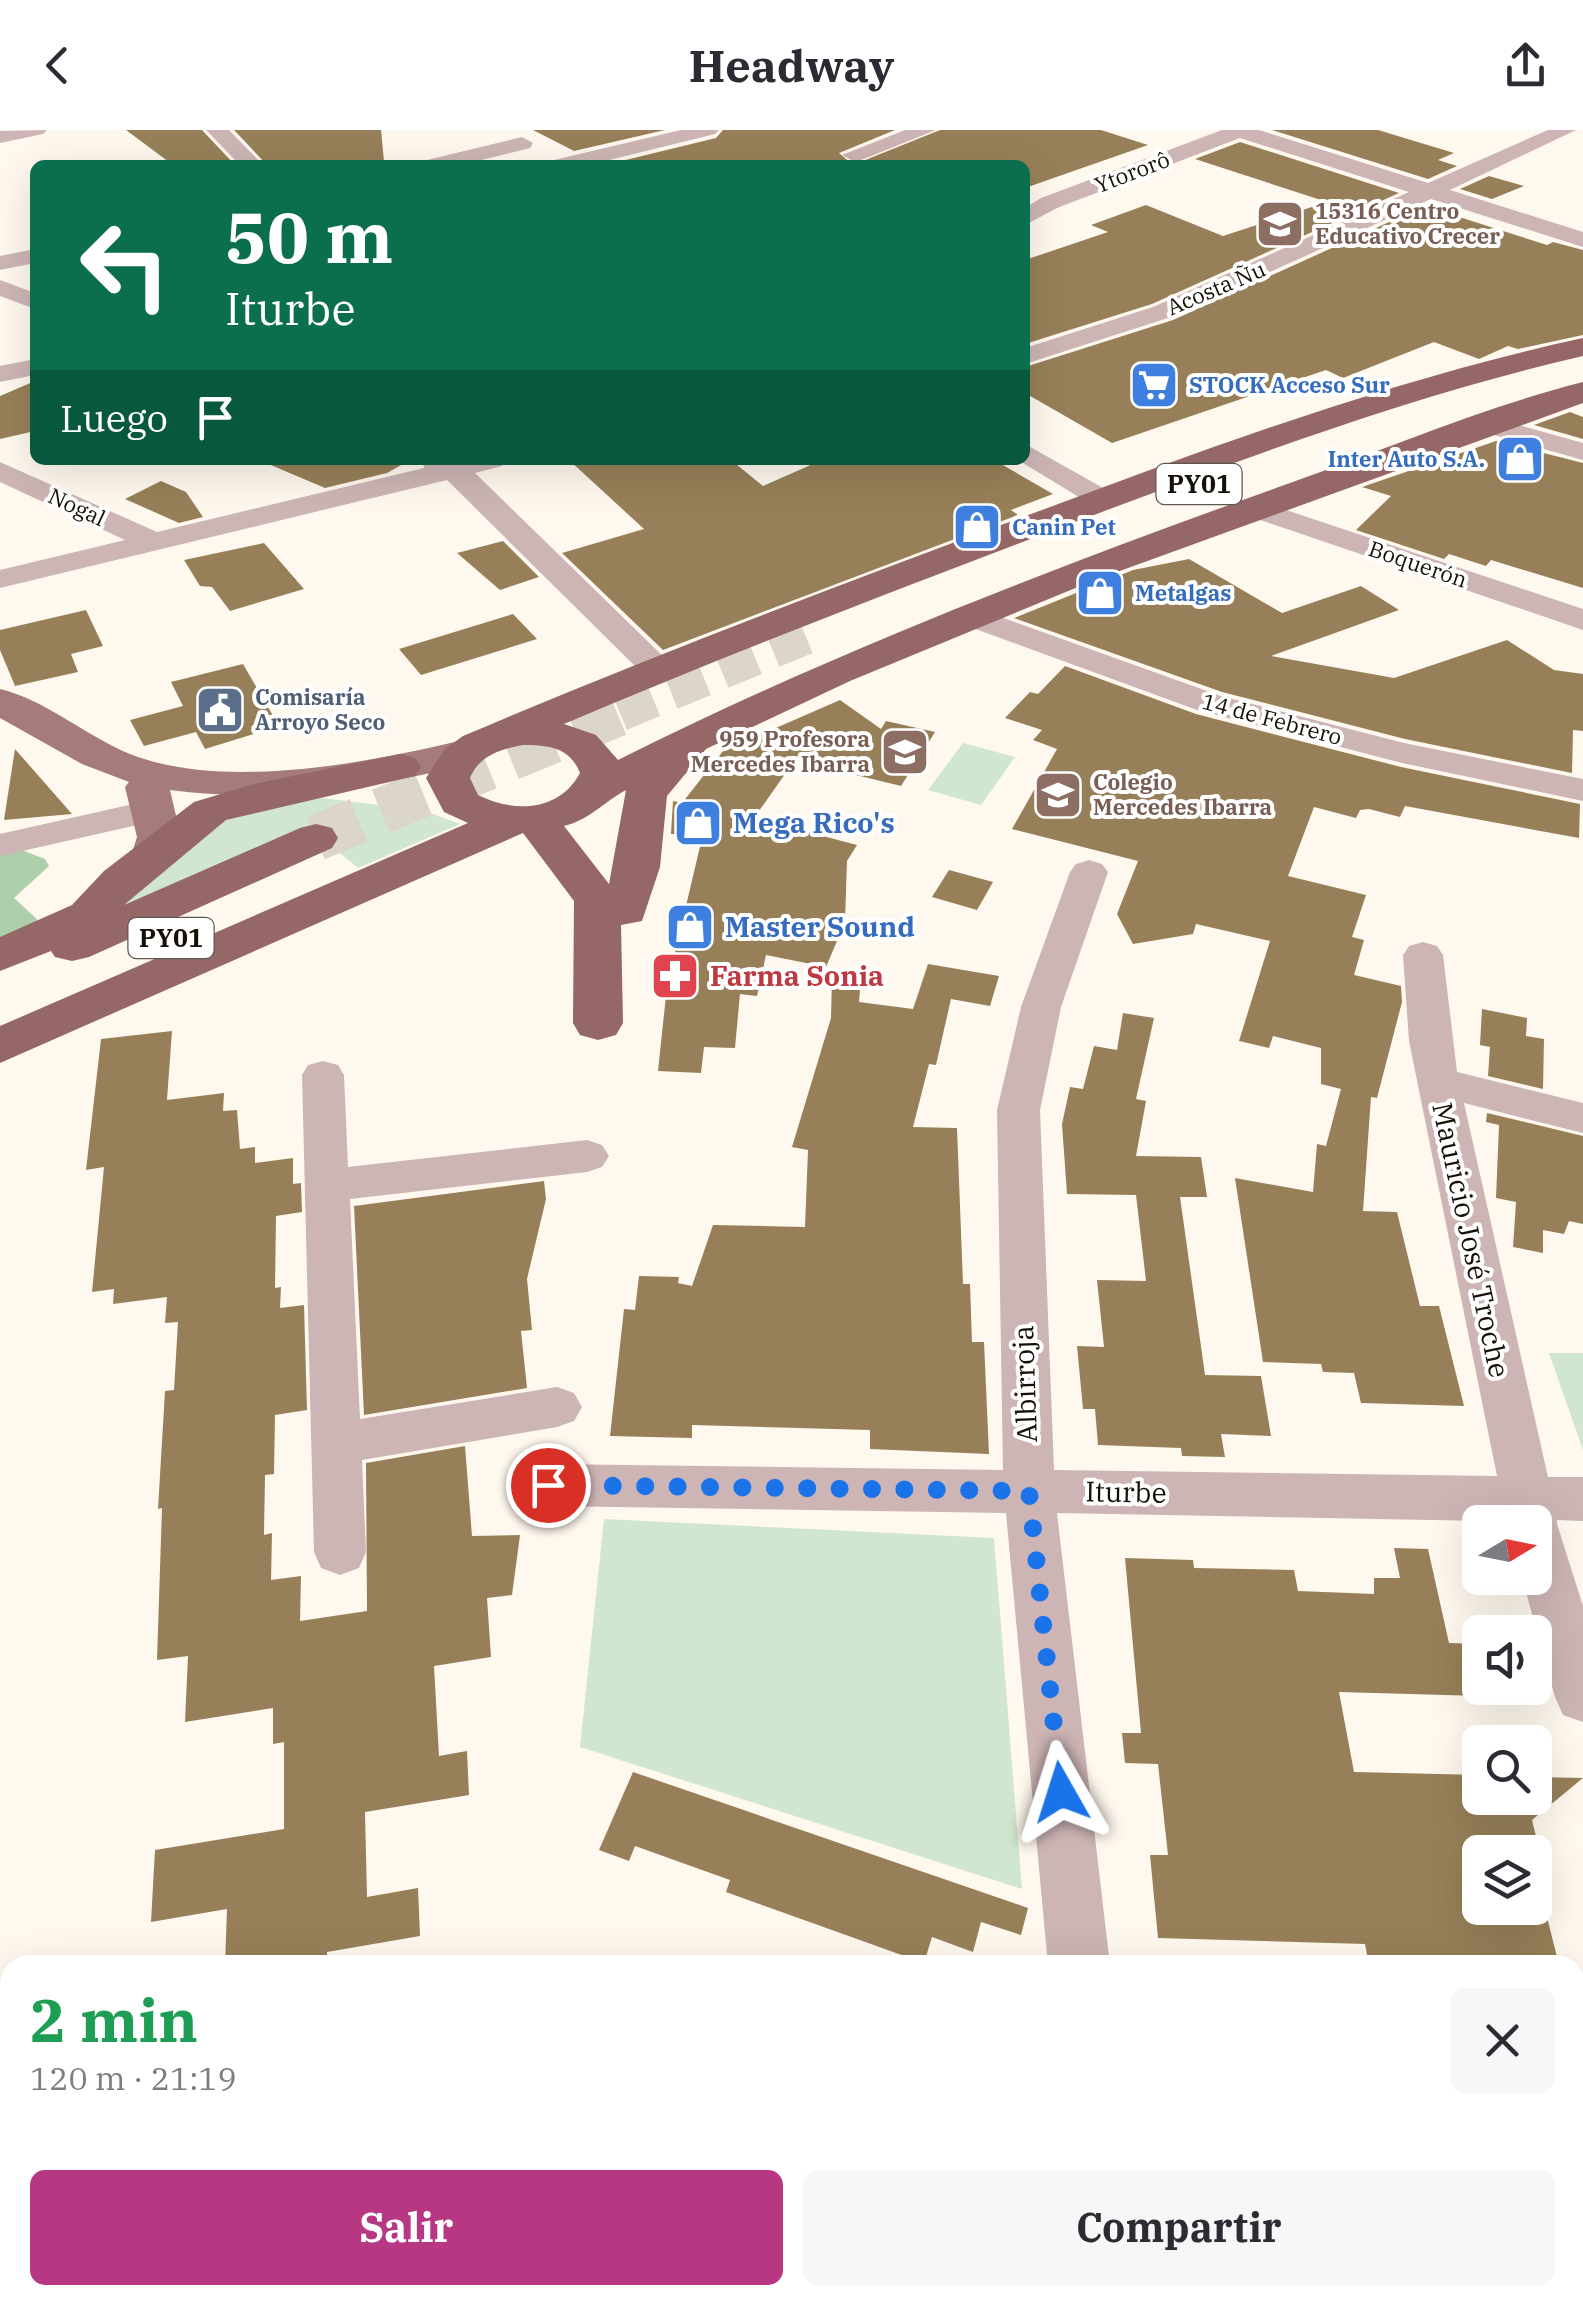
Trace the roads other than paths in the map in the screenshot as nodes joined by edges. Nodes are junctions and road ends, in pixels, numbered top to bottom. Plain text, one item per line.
1 (36, 130) edge
2 (217, 130) edge
3 (708, 130) edge
4 (925, 130) edge
5 (1239, 130) edge
6 (1556, 135) edge
7 (0, 136) edge
8 (513, 136) edge
9 (1583, 150) edge
10 (853, 155) dead end
11 (247, 160) edge
12 (448, 160) edge
13 (547, 160) edge
14 (583, 160) edge
15 (1433, 191) junction
16 (1030, 215) edge
17 (1583, 240) edge
18 (30, 257) edge
19 (0, 263) edge
20 (0, 287) edge
21 (30, 300) edge
22 (1583, 347) edge
23 (1030, 354) edge
24 (1583, 356) edge
25 (30, 368) edge
26 (0, 374) edge
27 (1583, 376) edge
28 (1583, 392) edge
29 (1490, 425) junction
30 (1583, 452) edge
31 (1030, 455) edge
32 (442, 466) edge
33 (0, 471) edge
34 (1102, 499) junction
35 (1253, 508) junction
36 (154, 542) junction
37 (0, 580) edge
38 (970, 616) junction
39 (1583, 620) edge
40 (657, 669) junction
41 (0, 701) edge
42 (0, 723) edge
43 (704, 730) junction
44 (481, 744) junction
45 (61, 745) junction
46 (400, 766) junction
47 (1583, 790) edge
48 (592, 793) junction
49 (254, 797) junction
50 (151, 816) junction
51 (524, 820) junction
52 (453, 825) junction
53 (63, 833) junction
54 (0, 845) edge
55 (1088, 872) dead end
56 (580, 875) junction
57 (120, 881) junction
58 (0, 955) edge
59 (1423, 955) dead end
60 (0, 978) edge
61 (0, 1015) edge
62 (598, 1023) dead end
63 (0, 1046) edge
64 (323, 1075) dead end
65 (1439, 1082) junction
66 (1583, 1118) edge
67 (587, 1156) dead end
68 (326, 1186) junction
69 (556, 1407) dead end
70 (336, 1444) junction
71 (548, 1485) dead end
72 (1029, 1491) junction
73 (1583, 1499) edge
74 (1527, 1505) edge
75 (1552, 1510) edge
76 (1462, 1514) edge
77 (340, 1552) dead end
78 (1552, 1592) edge
79 (1583, 1696) edge
80 (1078, 1955) edge

1 - 7 street
2 - 11 street
3 - 14 street
4 - 10 street
5 - 15 street
5 - 16 street, Ytororô
6 - 9 street
6 - 15 street, Acosta Ñu
8 - 12 street
8 - 13 street
15 - 17 street
15 - 23 street, Acosta Ñu
18 - 19 street
20 - 21 street
22 - 34 highway
24 - 27 highway, PY01
25 - 26 street
28 - 29 highway
29 - 30 street
29 - 35 highway
31 - 34 street
32 - 36 street
32 - 40 street
33 - 36 street, Nogal
34 - 40 highway
35 - 38 highway
35 - 39 street, Boquerón
36 - 37 street
38 - 43 highway
38 - 47 street, 14 de Febrero
40 - 44 highway
41 - 45 main road
42 - 45 main road
43 - 48 highway
43 - 48 highway
44 - 46 main road
44 - 48 highway
44 - 52 highway
45 - 46 main road
45 - 50 main road
46 - 49 highway
48 - 51 highway
49 - 50 main road
49 - 50 highway
49 - 52 main road
50 - 53 street
50 - 57 highway
51 - 52 highway
51 - 56 highway
52 - 56 highway
52 - 63 highway
53 - 54 street
53 - 57 street
55 - 72 street, Albirroja
56 - 62 highway
57 - 58 highway
59 - 65 street, Mauricio José Troche
60 - 61 highway, PY01
64 - 68 street
65 - 66 street
65 - 74 street, Mauricio José Troche
67 - 68 street
68 - 70 street
69 - 70 street
70 - 77 street
71 - 72 street, Iturbe
72 - 76 street, Iturbe
72 - 80 street, Albirroja
73 - 75 street, Iturbe
78 - 79 street, Mauricio José Troche

